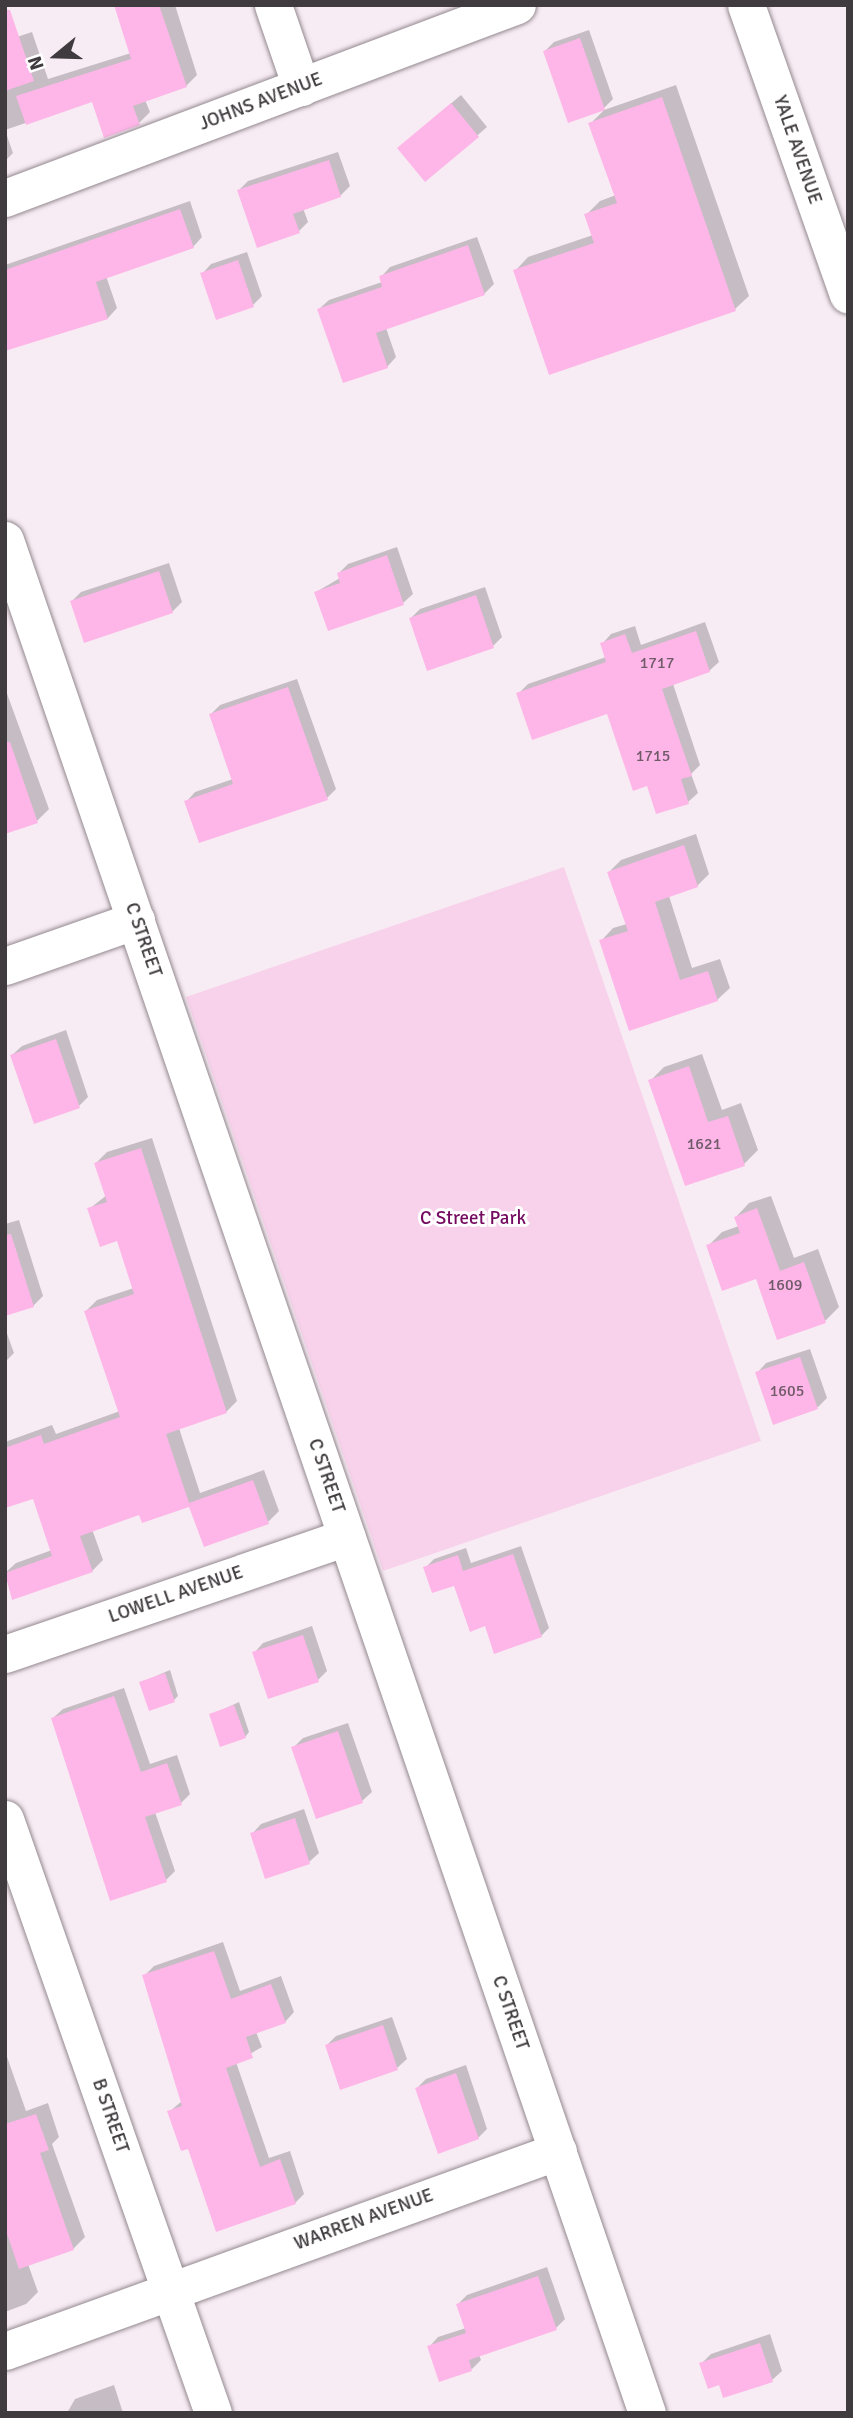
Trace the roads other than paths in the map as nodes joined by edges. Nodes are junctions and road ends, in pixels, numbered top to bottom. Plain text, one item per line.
1 (273, 5) edge
2 (517, 5) edge
3 (746, 5) edge
4 (301, 87) junction
5 (5, 198) edge
6 (848, 295) edge
7 (5, 540) edge
8 (136, 920) junction
9 (5, 966) edge
10 (347, 1537) junction
11 (5, 1654) edge
12 (5, 1819) edge
13 (558, 2151) junction
14 (172, 2292) junction
15 (5, 2351) edge
16 (213, 2413) edge
17 (647, 2413) edge

1 - 4 street
2 - 4 street, JOHNS AVENUE
3 - 6 street, YALE AVENUE
4 - 5 street, JOHNS AVENUE
7 - 8 street, C STREET
8 - 9 street
8 - 10 street, C STREET
10 - 11 street, LOWELL AVENUE
10 - 13 street, C STREET
12 - 14 street, B STREET
13 - 14 street, WARREN AVENUE
13 - 17 street, C STREET
14 - 15 street, WARREN AVENUE
14 - 16 street, B STREET

